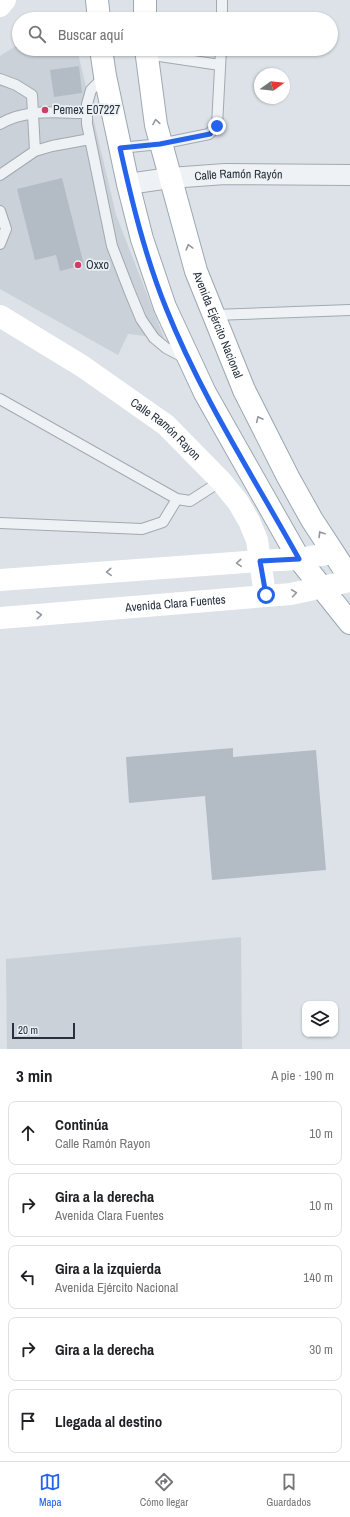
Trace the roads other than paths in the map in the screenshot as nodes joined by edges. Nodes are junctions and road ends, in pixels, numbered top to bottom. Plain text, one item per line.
1 (5, 0) edge
2 (97, 0) edge
3 (145, 0) edge
4 (222, 0) edge
5 (0, 6) edge
6 (98, 12) edge
7 (145, 12) edge
8 (222, 12) edge
9 (102, 56) edge
10 (147, 56) edge
11 (172, 56) edge
12 (221, 56) edge
13 (220, 65) junction
14 (105, 76) junction
15 (0, 80) edge
16 (33, 112) junction
17 (87, 113) junction
18 (0, 124) edge
19 (90, 139) junction
20 (160, 144) junction
21 (120, 148) junction
22 (35, 151) junction
23 (0, 175) edge
24 (350, 175) edge
25 (170, 178) junction
26 (128, 184) junction
27 (0, 211) edge
28 (0, 244) edge
29 (350, 310) edge
30 (214, 315) junction
31 (0, 316) edge
32 (188, 360) junction
33 (0, 399) edge
34 (221, 481) junction
35 (176, 499) junction
36 (0, 523) edge
37 (342, 554) edge
38 (299, 559) junction
39 (260, 561) junction
40 (350, 578) edge
41 (0, 580) edge
42 (350, 582) edge
43 (322, 588) junction
44 (266, 595) junction
45 (0, 618) edge
46 (350, 623) edge

1 - 5 main road
2 - 6 main road
3 - 7 main road
4 - 8 lane
9 - 14 main road
20 -> 10 main road, Avenida Ejército Nacional
11 - 13 lane
12 - 13 lane
13 - 20 lane
14 - 17 lane
14 - 21 main road
15 - 16 lane
16 - 17 lane
16 - 18 lane
16 - 22 lane
17 - 19 lane
19 - 22 lane
19 - 32 lane
20 - 21 lane
20 - 25 main road, Avenida Ejército Nacional
21 - 26 main road
22 - 23 lane
24 - 25 street, Calle Ramón Rayón
25 - 26 street, Calle Ramón Rayón
30 -> 25 main road, Avenida Ejército Nacional
26 - 32 main road
27 - 28 lane
29 - 30 lane
37 -> 30 main road, Avenida Ejército Nacional
31 - 34 main road, Calle Ramón Rayon
32 - 38 main road
33 - 35 lane
34 - 35 lane
34 - 39 main road, Calle Ramón Rayon
35 - 36 lane
37 - 38 main road
37 - 40 main road, Avenida Ejército Nacional
38 - 39 main road
38 - 43 main road
39 -> 41 main road
39 - 44 main road, Calle Ramón Rayon
42 - 43 main road, Avenida Clara Fuentes
44 -> 43 main road, Avenida Clara Fuentes
43 - 46 main road
45 -> 44 main road, Avenida Clara Fuentes

